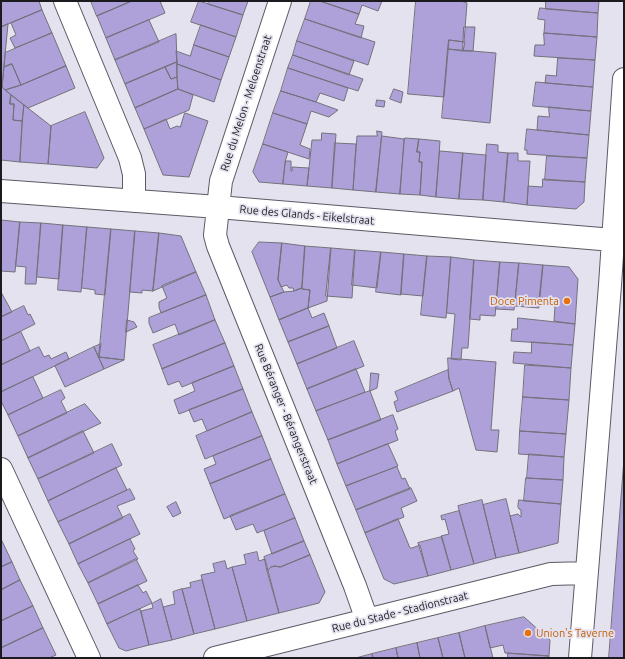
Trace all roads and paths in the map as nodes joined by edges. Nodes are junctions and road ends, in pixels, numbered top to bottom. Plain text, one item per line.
1 (65, 1) edge
2 (280, 1) edge
3 (624, 91) edge
4 (1, 191) edge
5 (134, 201) junction
6 (218, 207) junction
7 (613, 240) junction
8 (1, 469) edge
9 (586, 573) junction
10 (367, 620) junction
11 (89, 658) edge
12 (214, 658) edge
13 (580, 658) edge

1 - 5 street
2 - 6 street, Rue du Melon - Meloenstraat
3 - 7 street
4 - 5 street, Rue des Glands - Eikelstraat
5 - 6 street, Rue des Glands - Eikelstraat
6 - 7 street, Rue des Glands - Eikelstraat
6 - 10 street, Rue Béranger - Bérangerstraat
7 - 9 street
8 - 11 street
9 - 10 street, Rue du Stade - Stadionstraat
9 - 13 street
10 - 12 street, Rue du Stade - Stadionstraat

